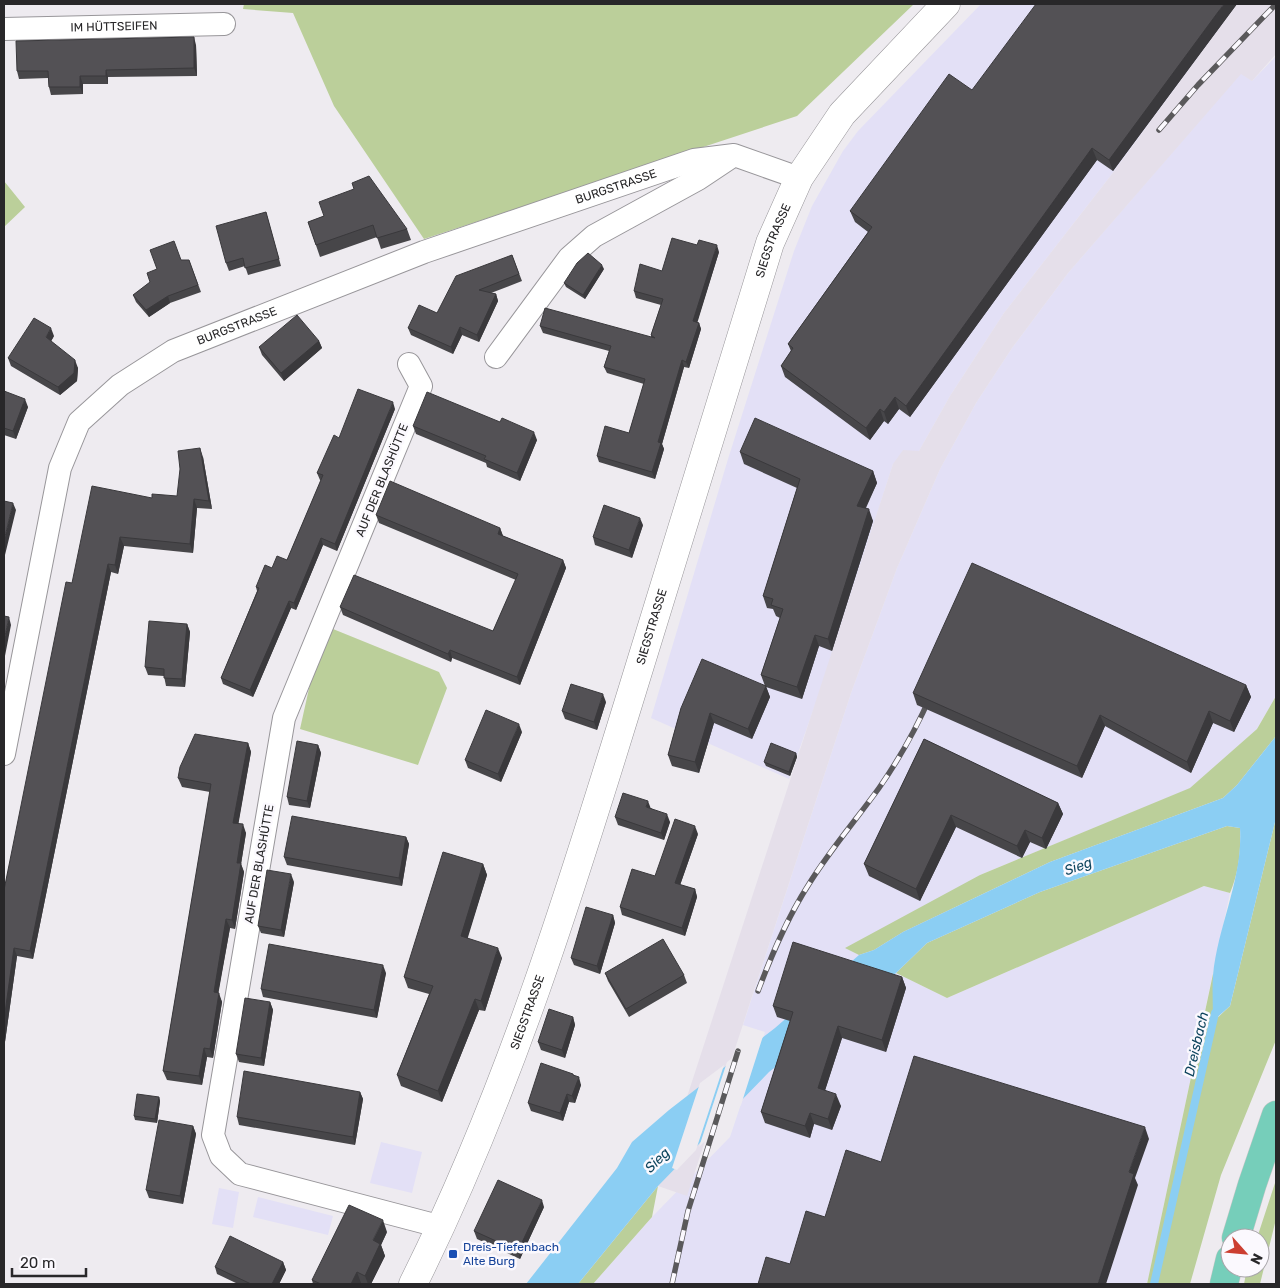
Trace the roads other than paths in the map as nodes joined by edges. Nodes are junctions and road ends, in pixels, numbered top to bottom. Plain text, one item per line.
1 (946, 4) edge
2 (224, 24) dead end
3 (4, 29) edge
4 (734, 155) junction
5 (799, 178) junction
6 (496, 357) dead end
7 (409, 364) dead end
8 (4, 754) edge
9 (1276, 1115) edge
10 (442, 1227) junction
11 (1239, 1228) edge
12 (413, 1284) edge

1 - 5 street, SIEGSTRASSE
2 - 3 street, IM HÜTTSEIFEN
4 - 5 street, BURGSTRASSE
4 - 6 street
4 - 8 street, BURGSTRASSE
5 - 10 street, SIEGSTRASSE
7 - 10 street, AUF DER BLASHÜTTE
9 - 11 main road
10 - 12 street, SIEGSTRASSE

